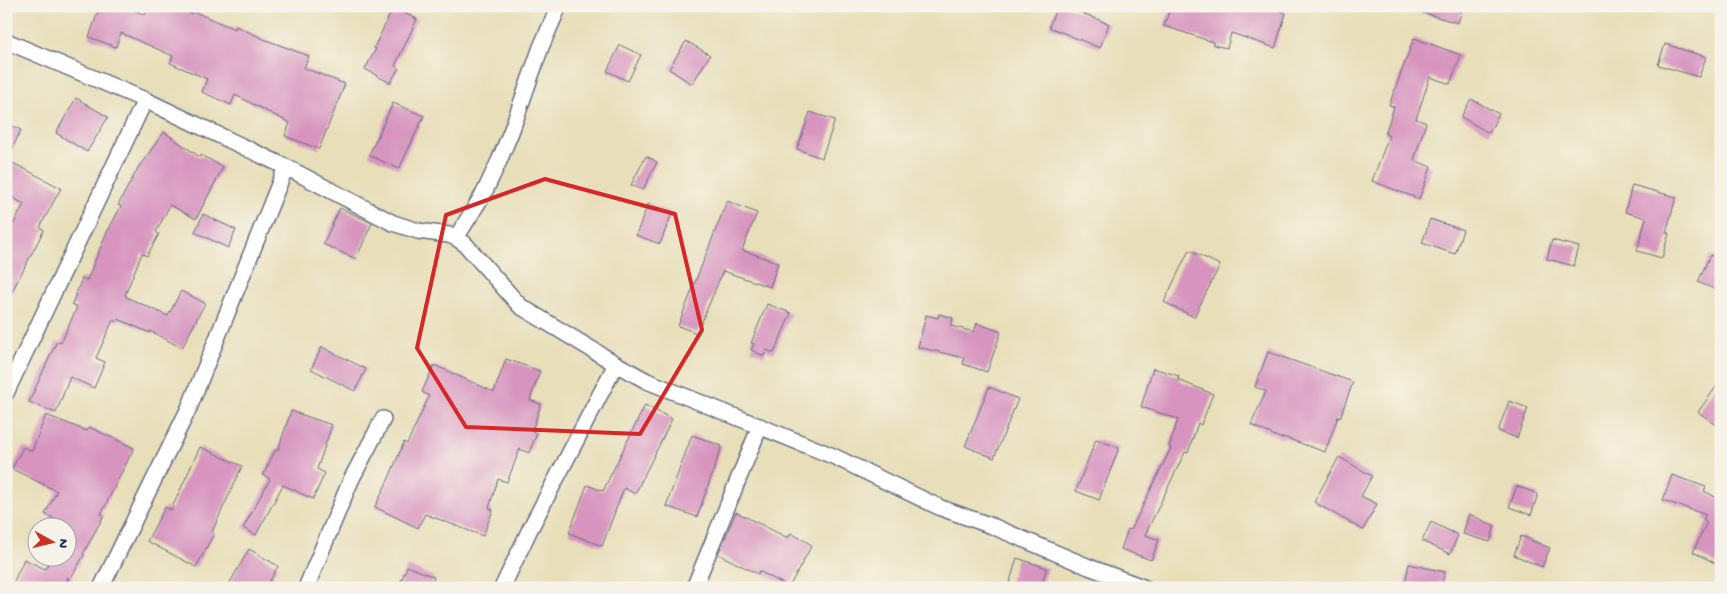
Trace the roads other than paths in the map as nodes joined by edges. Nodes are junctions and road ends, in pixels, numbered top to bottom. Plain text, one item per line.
1 (559, 6) edge
2 (6, 41) edge
3 (145, 100) junction
4 (286, 167) junction
5 (456, 238) junction
6 (616, 364) junction
7 (6, 393) edge
8 (383, 419) dead end
9 (760, 426) junction
10 (101, 588) edge
11 (306, 588) edge
12 (502, 588) edge
13 (694, 588) edge
14 (1145, 588) edge

1 - 5 street
2 - 3 street
3 - 4 street
3 - 7 street
4 - 5 street
4 - 10 street
5 - 6 street
6 - 9 street
6 - 12 street
8 - 11 street
9 - 13 street
9 - 14 street

